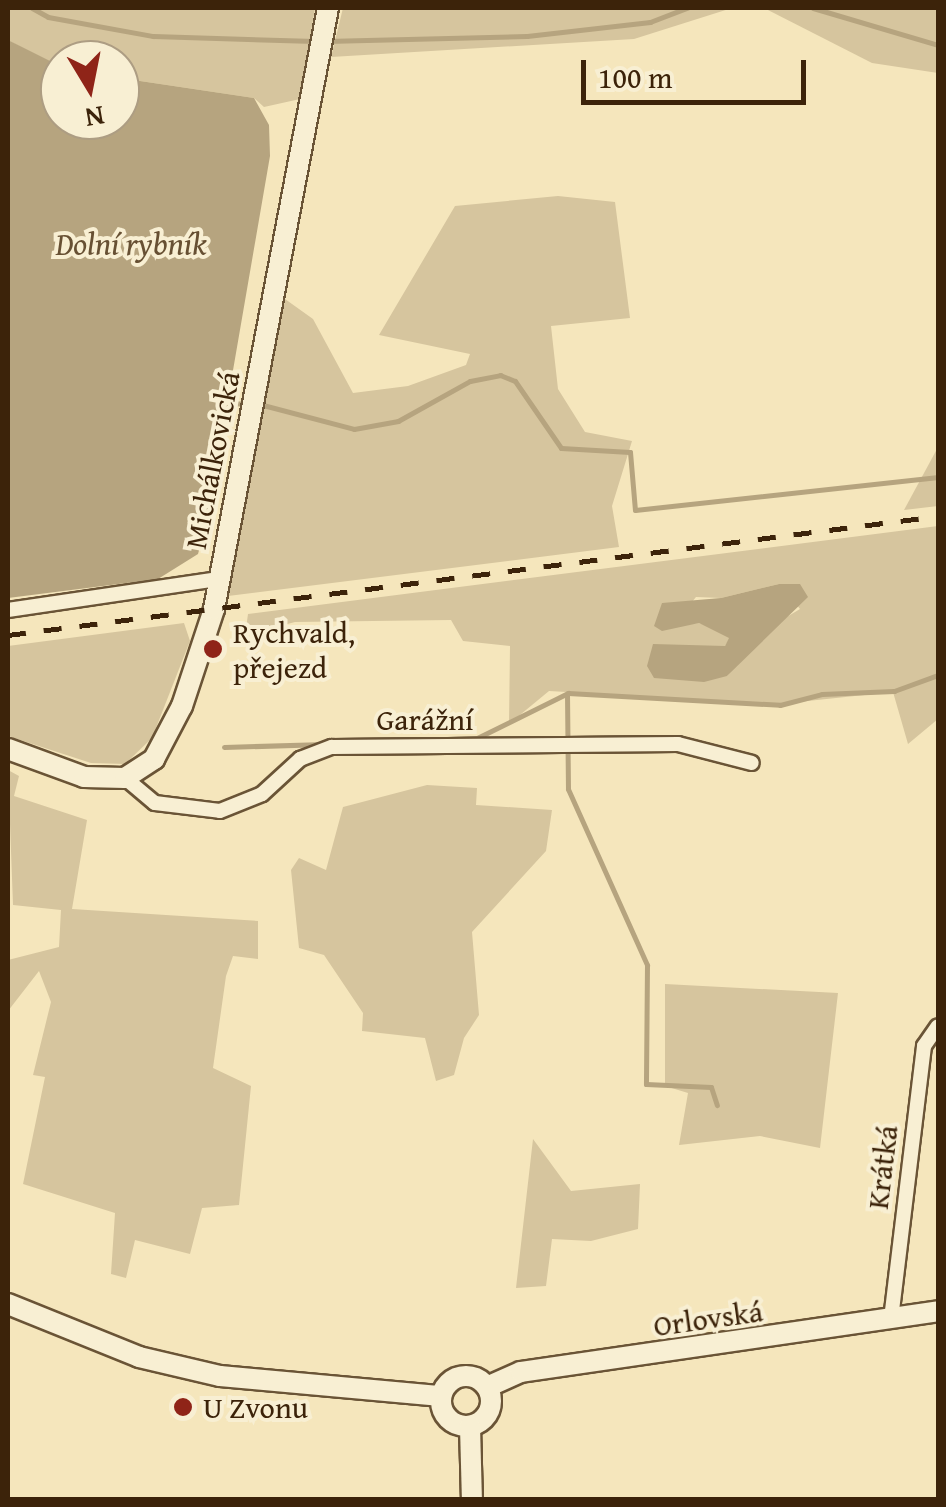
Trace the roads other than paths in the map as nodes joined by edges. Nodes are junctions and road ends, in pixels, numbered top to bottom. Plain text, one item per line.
1 (327, 13) edge
2 (219, 579) junction
3 (8, 610) edge
4 (8, 749) edge
5 (752, 762) dead end
6 (125, 778) junction
7 (938, 1026) edge
8 (8, 1304) edge
9 (938, 1311) edge
10 (891, 1319) junction
11 (487, 1387) junction
12 (441, 1396) junction
13 (470, 1426) junction
14 (472, 1500) edge

1 - 2 main road, Michálkovická
2 - 3 street
2 - 6 main road, Michálkovická
4 - 6 main road
5 - 6 street, Garážní
7 - 10 street, Krátká
8 - 12 main road
9 - 10 main road, Orlovská
10 - 11 main road, Orlovská
11 - 12 main road
11 - 13 main road
12 - 13 main road
13 - 14 main road

